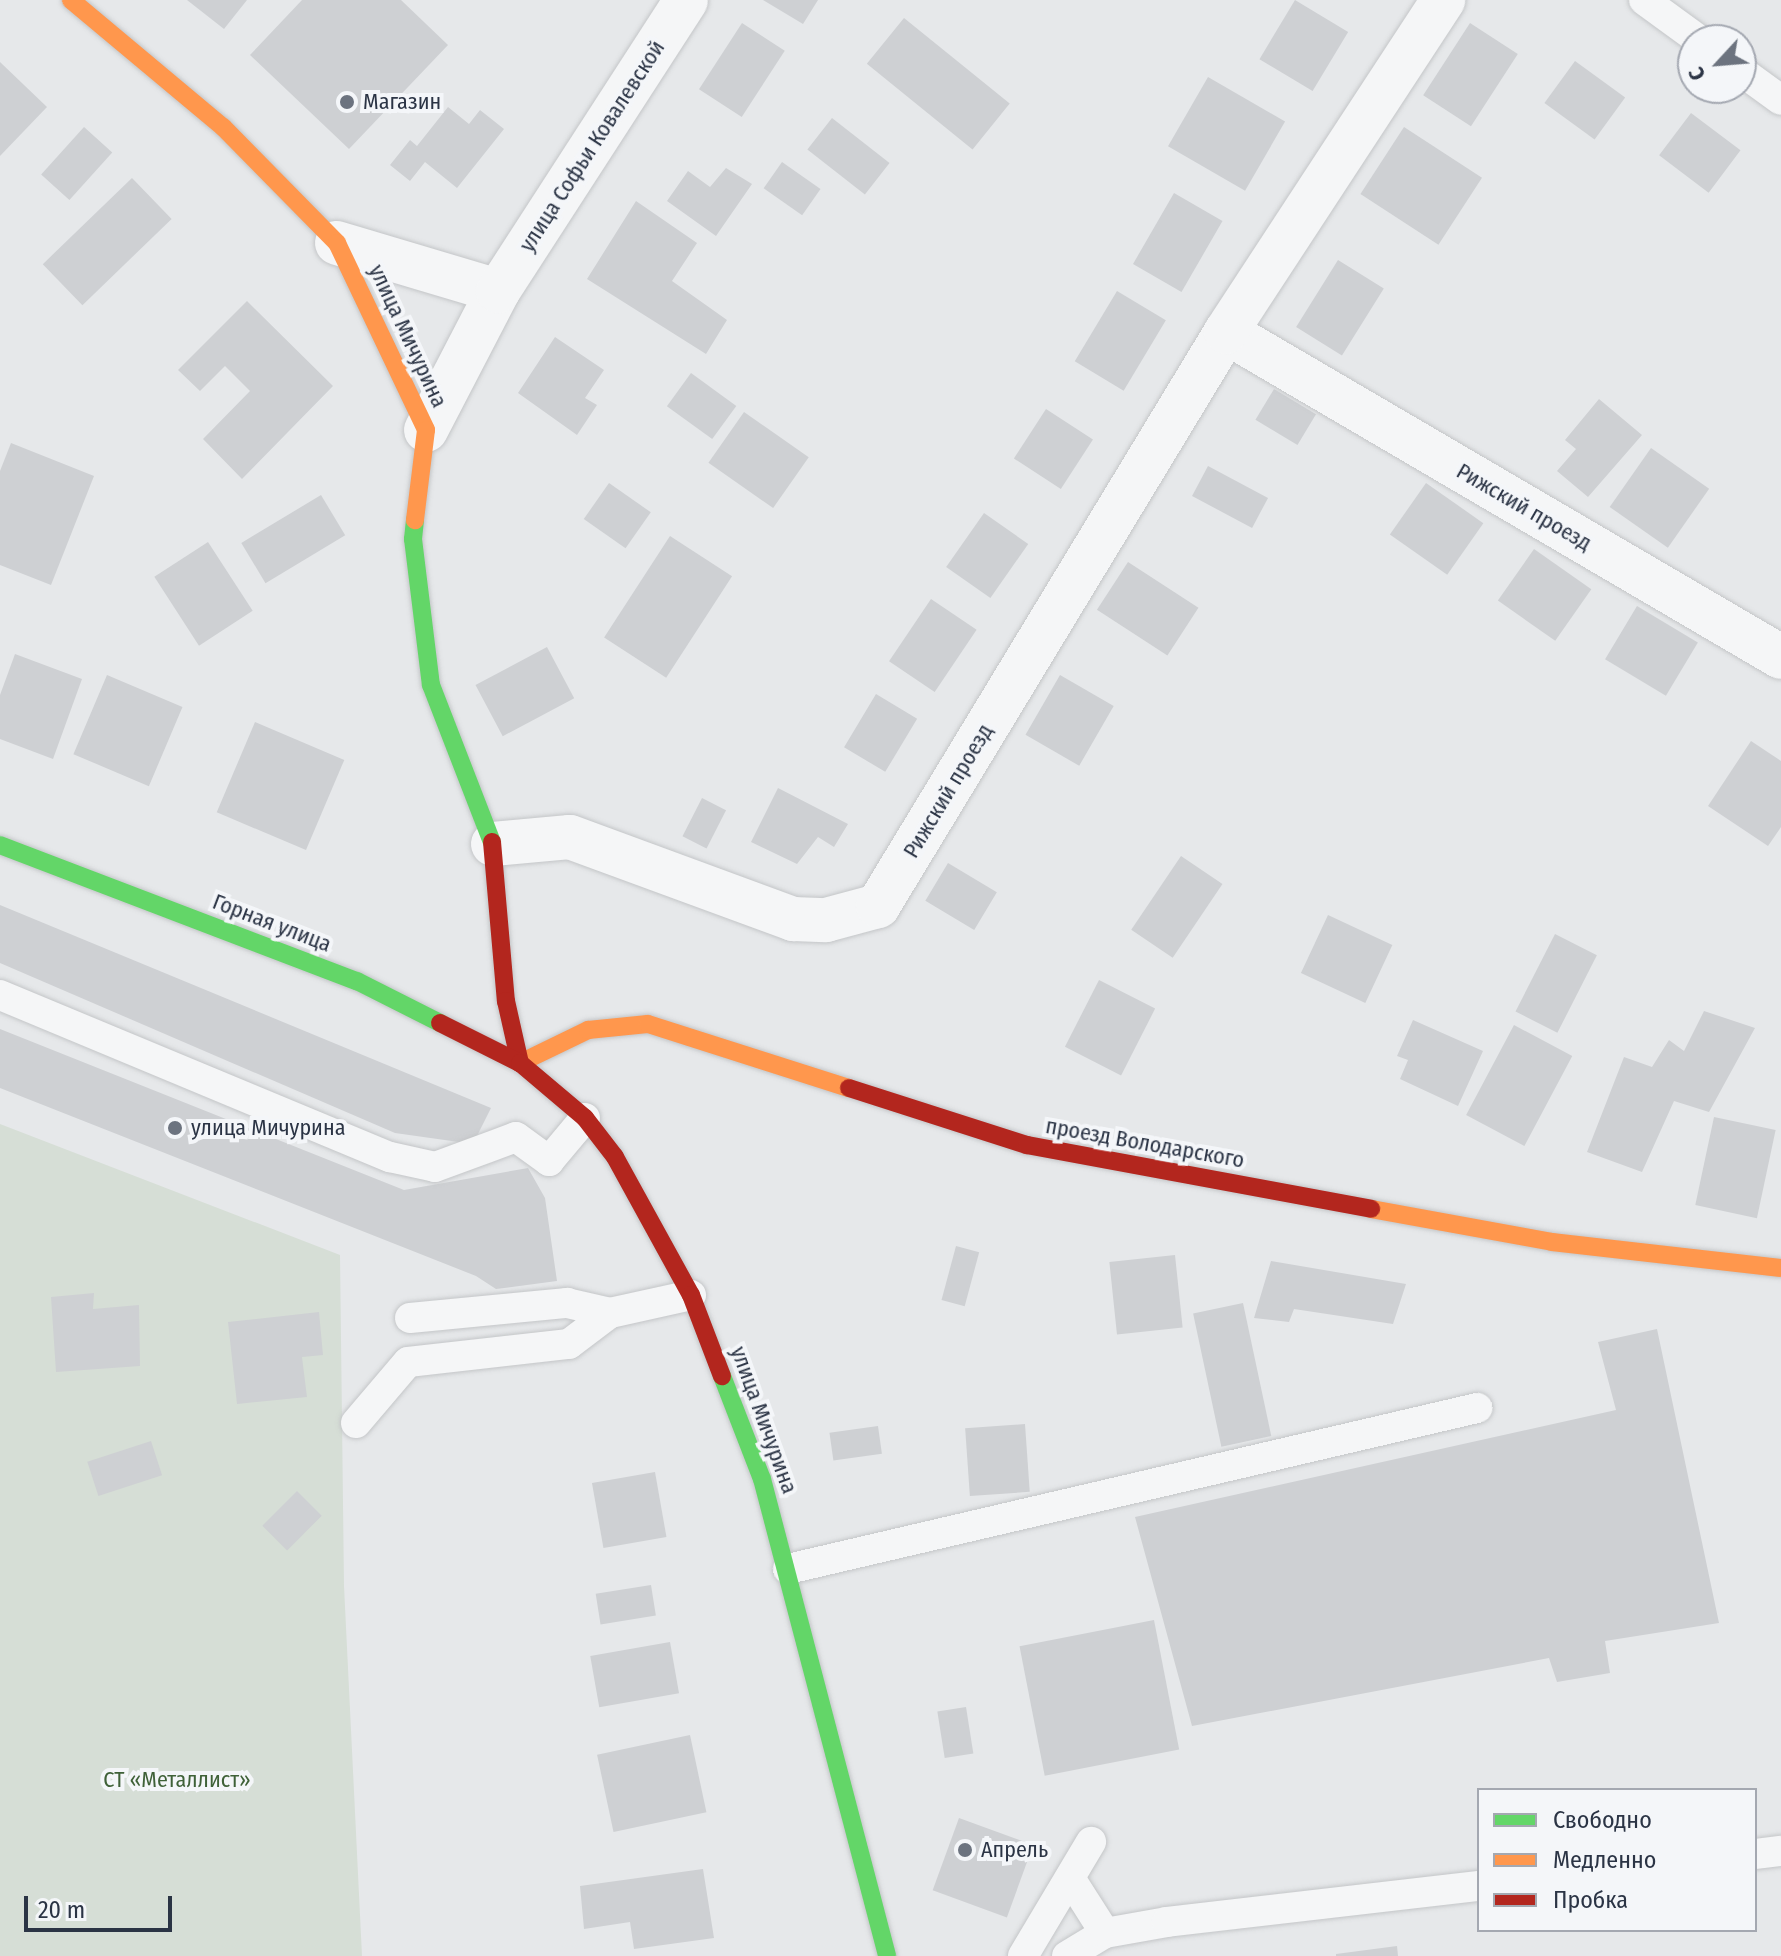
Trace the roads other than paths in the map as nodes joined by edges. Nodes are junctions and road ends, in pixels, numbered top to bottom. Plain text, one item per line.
1 (71, 0) edge
2 (686, 0) edge
3 (1443, 0) edge
4 (1644, 0) edge
5 (1677, 24) edge
6 (1757, 83) edge
7 (1781, 100) edge
8 (337, 243) junction
9 (498, 291) junction
10 (1226, 332) junction
11 (426, 430) junction
12 (1781, 657) edge
13 (493, 844) junction
14 (0, 845) edge
15 (0, 995) edge
16 (520, 1063) junction
17 (585, 1118) junction
18 (1781, 1268) edge
19 (691, 1295) junction
20 (610, 1313) junction
21 (410, 1318) dead end
22 (1477, 1408) dead end
23 (356, 1423) dead end
24 (788, 1569) junction
25 (1091, 1842) dead end
26 (1781, 1851) edge
27 (1757, 1854) edge
28 (1070, 1878) junction
29 (1477, 1886) edge
30 (1105, 1933) junction
31 (889, 1953) edge
32 (1023, 1956) edge
33 (1067, 1956) edge

1 - 8 street, улица Мичурина
2 - 9 street, улица Софьи Ковалевской
3 - 10 street, Рижский проезд
4 - 5 lane
6 - 7 lane
8 - 9 street
8 - 11 street, улица Мичурина
9 - 11 street, улица Софьи Ковалевской
10 - 12 street, Рижский проезд
10 - 13 street, Рижский проезд
11 - 13 street, улица Мичурина
13 - 16 street, улица Мичурина
14 - 16 street, Горная улица
15 - 17 lane
16 - 17 street, улица Мичурина
16 - 18 street, проезд Володарского
17 - 19 street, улица Мичурина
19 - 20 lane
19 - 24 street, улица Мичурина
20 - 21 lane
20 - 23 lane
22 - 24 lane
24 - 31 street, улица Мичурина
25 - 28 lane
26 - 27 lane
28 - 30 lane
28 - 32 lane
29 - 30 lane
30 - 33 lane

